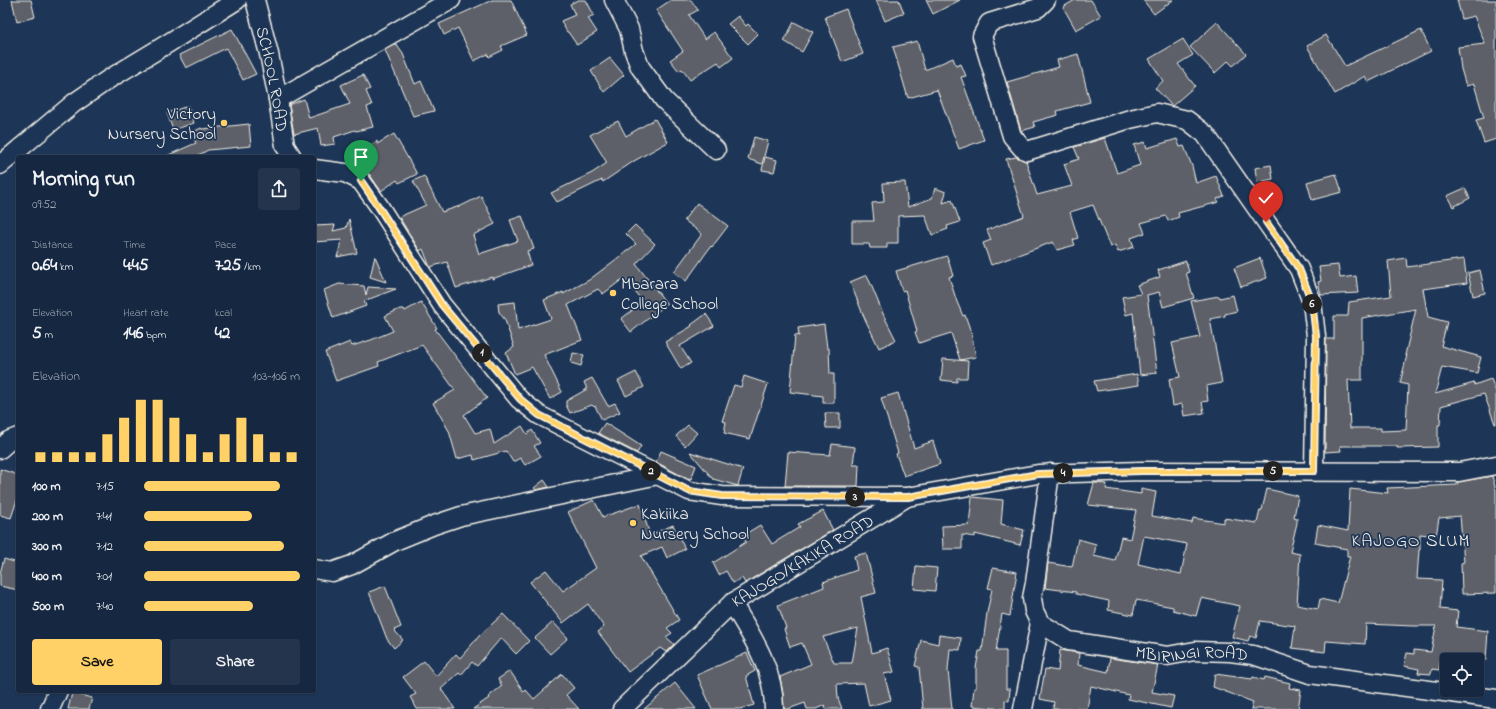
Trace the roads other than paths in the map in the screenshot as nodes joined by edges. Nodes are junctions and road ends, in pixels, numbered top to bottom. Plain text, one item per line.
1 (237, 0) edge
2 (255, 0) edge
3 (451, 0) edge
4 (614, 0) edge
5 (1046, 0) edge
6 (278, 99) junction
7 (716, 150) dead end
8 (291, 155) edge
9 (0, 165) edge
10 (316, 169) edge
11 (16, 438) edge
12 (0, 449) edge
13 (1496, 465) edge
14 (1314, 471) junction
15 (1050, 473) junction
16 (658, 475) junction
17 (908, 497) junction
18 (316, 569) edge
19 (732, 602) junction
20 (1040, 623) junction
21 (57, 693) edge
22 (1496, 699) edge
23 (50, 709) edge
24 (622, 709) edge
25 (774, 709) edge
26 (1023, 709) edge

1 - 9 street
2 - 6 street, SCHOOL ROAD
3 - 6 street
4 - 7 street
5 - 14 street
6 - 8 street, SCHOOL ROAD
10 - 16 street
11 - 12 street
13 - 14 street, KAJOGO/KAKIKA ROAD
14 - 15 street, KAJOGO/KAKIKA ROAD
15 - 17 street, KAJOGO/KAKIKA ROAD
15 - 20 street
16 - 17 street
16 - 18 street
17 - 19 street, KAJOGO/KAKIKA ROAD
19 - 24 street, KAJOGO/KAKIKA ROAD
19 - 25 street
20 - 22 street, MBIRINGI ROAD
20 - 26 street
21 - 23 street

